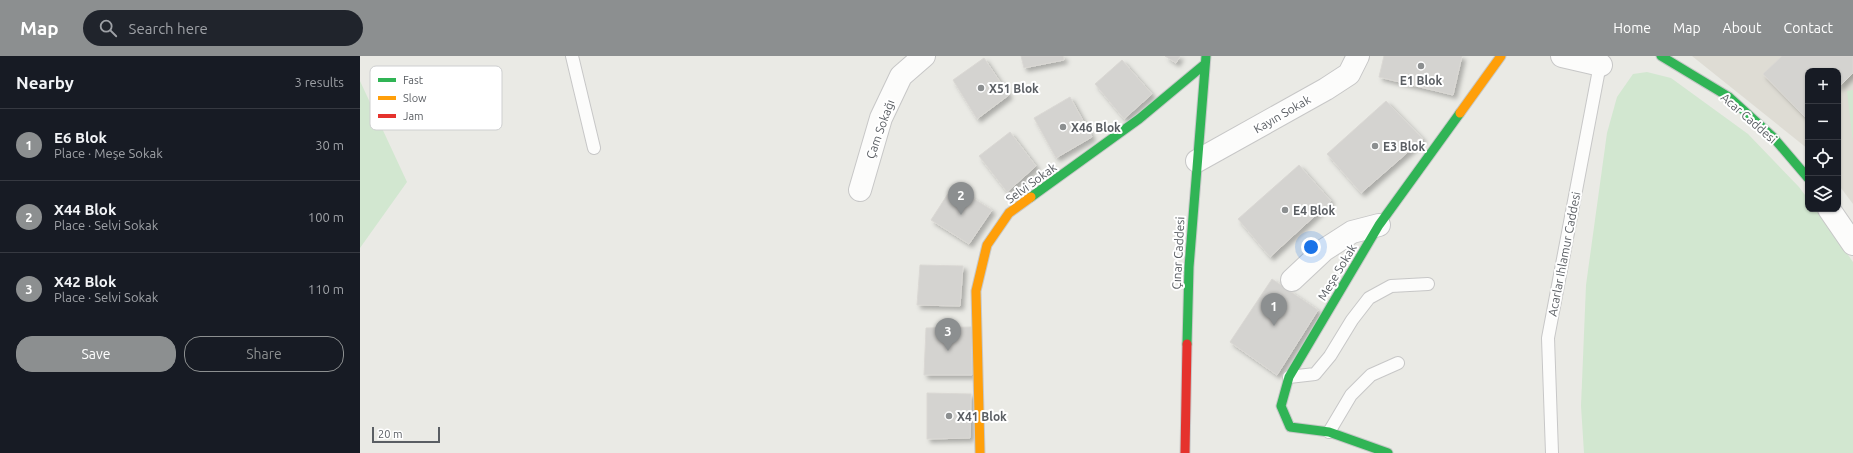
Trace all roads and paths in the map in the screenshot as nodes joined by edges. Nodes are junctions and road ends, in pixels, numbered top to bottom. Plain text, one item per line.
1 (572, 56) edge
2 (924, 56) edge
3 (1358, 56) edge
4 (1501, 56) edge
5 (1562, 56) edge
6 (1661, 56) edge
7 (1206, 60) edge
8 (1601, 61) edge
9 (594, 148) dead end
10 (1197, 161) junction
11 (1806, 176) edge
12 (860, 190) dead end
13 (1831, 212) edge
14 (1379, 225) junction
15 (1853, 244) edge
16 (1292, 280) dead end
17 (1428, 284) dead end
18 (1398, 363) dead end
19 (1289, 378) junction
20 (1328, 432) junction
21 (980, 453) edge
22 (1185, 453) edge
23 (1388, 453) edge
24 (1552, 453) edge

1 - 9 lane
2 - 12 street, Çam Sokağı
3 - 10 street, Kayın Sokak
4 - 14 street, Meşe Sokak
5 - 8 street
6 - 11 street, Acar Caddesi
7 - 10 street, Çınar Caddesi
7 - 21 street, Selvi Sokak
8 - 24 lane, Acarlar Ihlamur Caddesi
10 - 22 street, Çınar Caddesi
13 - 15 street
14 - 16 street
14 - 19 street, Meşe Sokak
17 - 19 lane
18 - 20 lane
19 - 20 street, Meşe Sokak
20 - 23 street, Meşe Sokak

